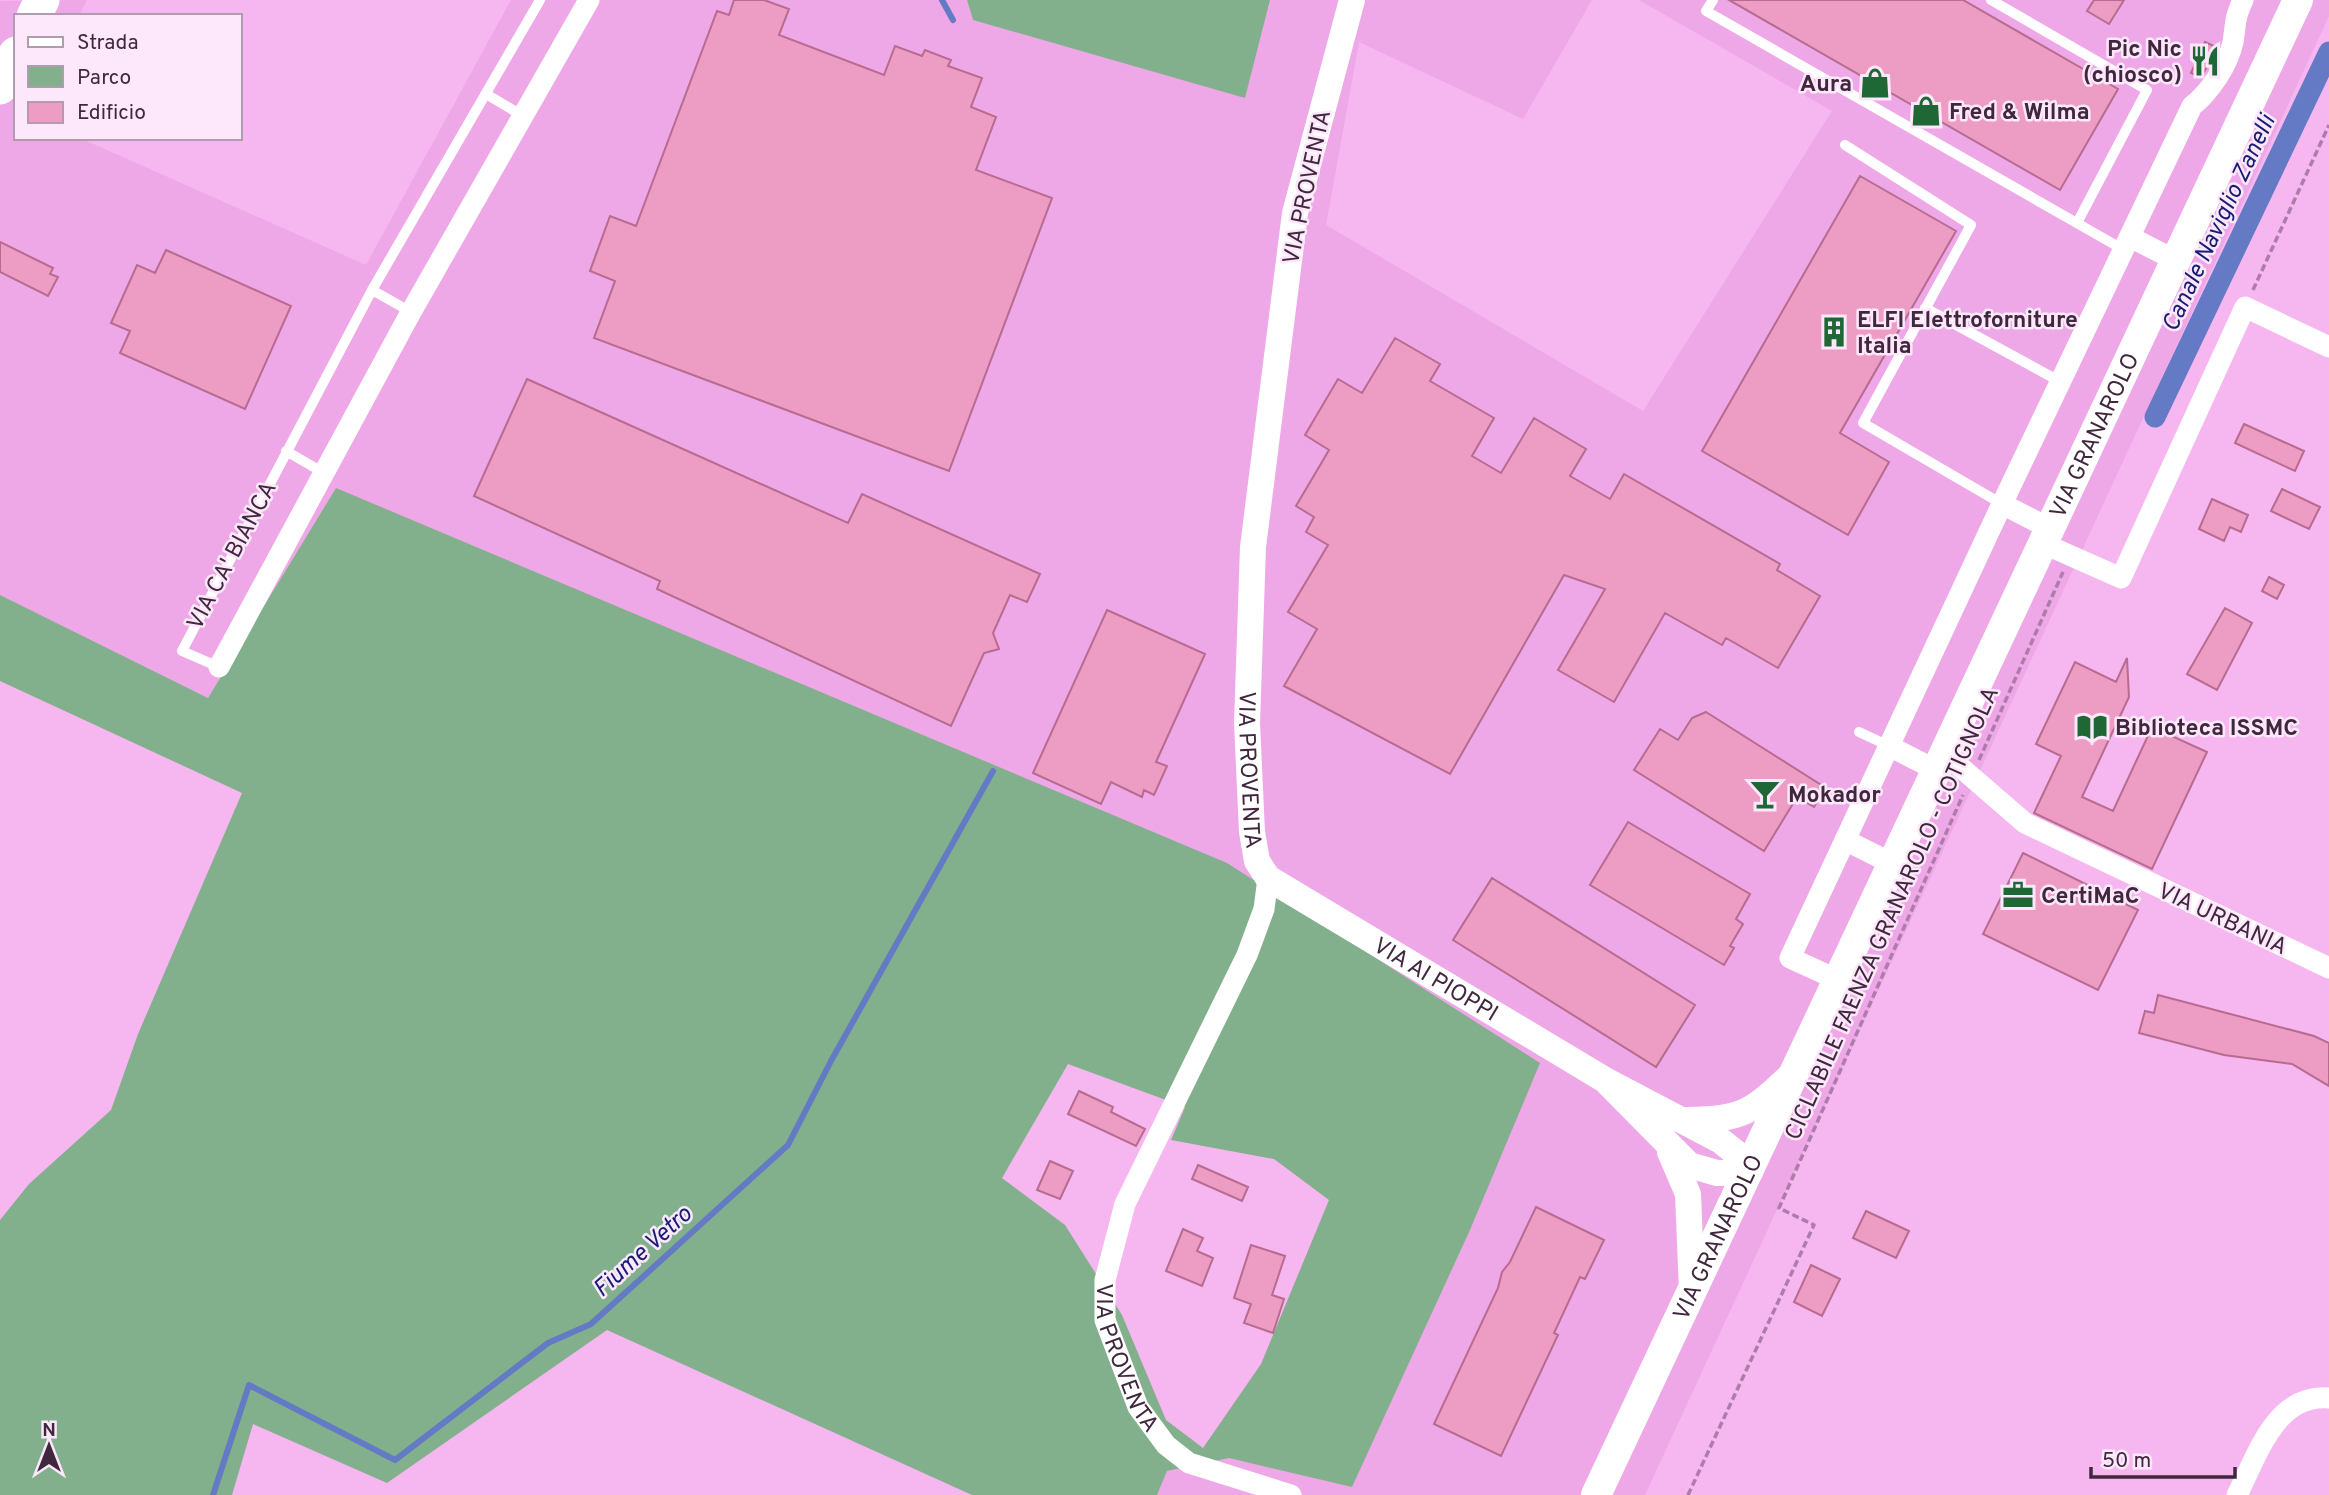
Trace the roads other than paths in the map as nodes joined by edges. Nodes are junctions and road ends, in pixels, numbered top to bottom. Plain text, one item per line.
1 (540, 0) edge
2 (589, 0) edge
3 (1352, 0) edge
4 (1713, 0) edge
5 (1991, 0) edge
6 (2243, 0) edge
7 (2298, 0) edge
8 (14, 58) edge
9 (0, 87) edge
10 (486, 94) junction
11 (523, 116) junction
12 (1845, 145) dead end
13 (2077, 223) junction
14 (2127, 244) junction
15 (2175, 260) junction
16 (372, 290) junction
17 (1925, 308) junction
18 (411, 312) junction
19 (2329, 346) edge
20 (2061, 382) junction
21 (286, 451) junction
22 (324, 473) junction
23 (2003, 504) junction
24 (2045, 535) junction
25 (219, 667) joint
26 (1859, 732) dead end
27 (1889, 746) junction
28 (1940, 761) junction
29 (1845, 840) junction
30 (1891, 863) junction
31 (1268, 878) junction
32 (2329, 968) edge
33 (1836, 979) junction
34 (1796, 1071) junction
35 (1605, 1080) junction
36 (1686, 1120) junction
37 (1665, 1141) junction
38 (1750, 1172) junction
39 (1692, 1294) junction
40 (2329, 1398) edge
41 (1292, 1495) edge
42 (1596, 1495) edge
43 (2236, 1495) edge

1 - 10 lane, VIA CA' BIANCA
2 - 11 street, VIA CA' BIANCA
3 - 31 street, VIA PROVENTA
4 - 13 lane
5 - 13 lane
6 - 14 street
7 - 15 main road, VIA GRANAROLO
8 - 9 main road
10 - 11 lane
10 - 16 lane, VIA CA' BIANCA
11 - 18 street, VIA CA' BIANCA
12 - 17 lane
13 - 14 lane
14 - 15 street
14 - 20 street
15 - 24 main road, VIA GRANAROLO
16 - 18 lane
16 - 21 lane, VIA CA' BIANCA
17 - 20 lane
17 - 23 lane
18 - 22 street, VIA CA' BIANCA
19 - 24 street, VIA GRANAROLO
20 - 23 street
21 - 22 lane
21 - 25 lane, VIA CA' BIANCA
22 - 25 street, VIA CA' BIANCA
23 - 24 street, VIA GRANAROLO
23 - 27 street
24 - 28 main road, VIA GRANAROLO
26 - 27 lane
27 - 28 street, VIA URBANIA
27 - 29 street
28 - 30 main road, VIA GRANAROLO
28 - 32 street, VIA URBANIA
29 - 30 street
29 - 33 street
30 - 33 main road, VIA GRANAROLO
31 - 35 street, VIA AI PIOPPI
31 - 41 street, VIA PROVENTA
33 - 34 main road, VIA GRANAROLO
34 - 36 street, VIA AI PIOPPI
34 - 38 main road, VIA GRANAROLO
35 - 36 street, VIA AI PIOPPI
35 - 37 street, VIA AI PIOPPI
36 - 38 street, VIA AI PIOPPI
37 - 38 street, VIA AI PIOPPI
37 - 39 street, VIA AI PIOPPI
38 - 39 main road, VIA GRANAROLO
39 - 42 main road, VIA GRANAROLO
40 - 43 street

